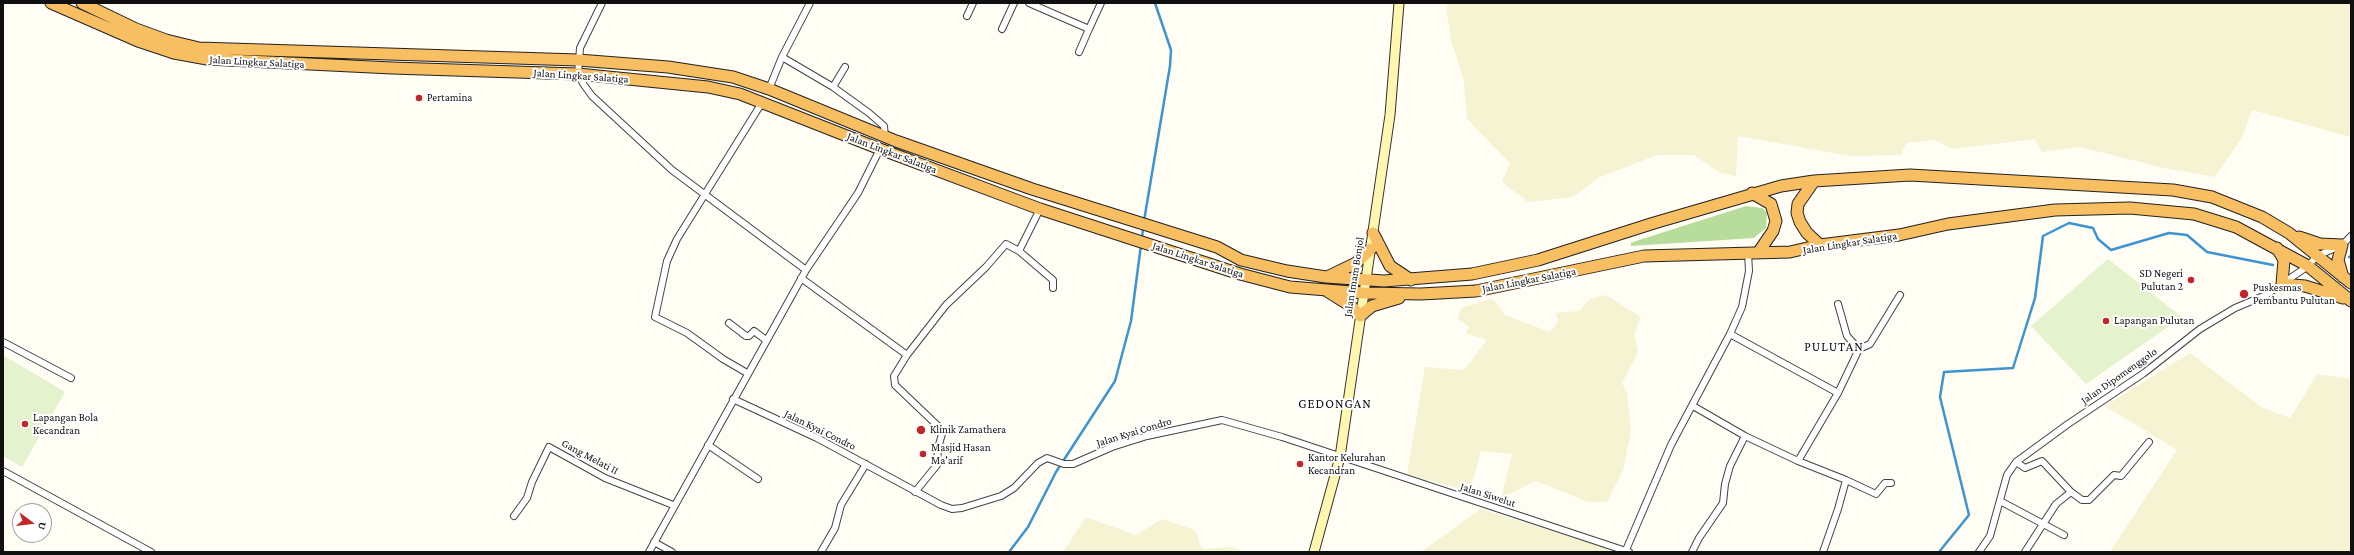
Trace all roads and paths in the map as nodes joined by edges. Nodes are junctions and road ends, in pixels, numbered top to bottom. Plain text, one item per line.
1 (51, 3) edge
2 (82, 3) edge
3 (602, 3) edge
4 (810, 3) edge
5 (973, 3) edge
6 (1014, 3) edge
7 (1029, 3) edge
8 (1101, 3) edge
9 (1399, 3) edge
10 (967, 16) dead end
11 (1002, 29) dead end
12 (1089, 29) junction
13 (1079, 52) dead end
14 (782, 57) junction
15 (578, 60) junction
16 (845, 67) dead end
17 (578, 74) junction
18 (833, 86) junction
19 (769, 89) junction
20 (763, 101) junction
21 (885, 136) junction
22 (880, 149) junction
23 (1814, 181) junction
24 (704, 193) junction
25 (1752, 193) junction
26 (1040, 209) junction
27 (1373, 233) junction
28 (2289, 233) junction
29 (2351, 236) edge
30 (1820, 245) junction
31 (2342, 245) junction
32 (2275, 246) junction
33 (1371, 249) junction
34 (1019, 251) junction
35 (1753, 253) junction
36 (2317, 256) junction
37 (2308, 266) junction
38 (806, 270) junction
39 (1326, 277) junction
40 (801, 278) junction
41 (1411, 280) junction
42 (2347, 280) edge
43 (1366, 281) junction
44 (2282, 284) junction
45 (1053, 288) dead end
46 (1322, 288) junction
47 (1364, 293) junction
48 (1421, 294) junction
49 (1900, 295) dead end
50 (2351, 301) edge
51 (1838, 304) dead end
52 (1360, 316) junction
53 (729, 323) dead end
54 (1730, 334) junction
55 (766, 340) junction
56 (3, 342) edge
57 (1859, 349) junction
58 (907, 355) junction
59 (747, 373) junction
60 (71, 378) dead end
61 (1838, 393) junction
62 (733, 399) junction
63 (1693, 406) junction
64 (1745, 436) junction
65 (2149, 442) dead end
66 (708, 445) junction
67 (1340, 457) junction
68 (1798, 461) junction
69 (2016, 462) junction
70 (866, 464) junction
71 (3, 471) edge
72 (758, 479) dead end
73 (1846, 480) junction
74 (1891, 483) dead end
75 (915, 492) junction
76 (2071, 492) junction
77 (2000, 501) junction
78 (673, 505) junction
79 (514, 516) dead end
80 (2043, 524) junction
81 (2064, 535) dead end
82 (654, 542) junction
83 (1616, 550) edge
84 (1628, 551) edge
85 (151, 552) edge
86 (648, 552) edge
87 (672, 552) edge
88 (822, 552) edge
89 (1314, 552) edge
90 (1692, 552) edge
91 (1822, 552) edge
92 (1978, 552) edge
93 (2025, 552) edge

1 - 17 highway, Jalan Lingkar Salatiga
2 - 15 highway, Jalan Lingkar Salatiga
3 - 15 street
4 - 14 street
5 - 10 street
6 - 11 street
7 - 12 street
8 - 12 street
9 - 27 main road, Jalan Imam Bonjol
12 - 13 street
14 - 18 street
14 - 19 street
15 - 17 street
15 - 19 highway, Jalan Lingkar Salatiga
16 - 18 street
17 - 20 highway, Jalan Lingkar Salatiga
17 - 24 street
18 - 21 street
19 - 21 highway, Jalan Lingkar Salatiga
20 - 22 highway, Jalan Lingkar Salatiga
20 - 24 street
21 - 39 highway, Jalan Lingkar Salatiga
22 - 26 highway, Jalan Lingkar Salatiga
22 - 38 street
23 - 25 highway, Jalan Lingkar Salatiga
23 - 28 highway, Jalan Lingkar Salatiga
23 - 30 highway
24 - 38 street
24 - 59 street
25 - 35 highway
25 - 41 highway, Jalan Lingkar Salatiga
26 - 34 street
26 - 46 highway, Jalan Lingkar Salatiga
27 - 33 main road, Jalan Imam Bonjol
27 - 41 highway
28 - 31 highway
28 - 36 highway, Jalan Lingkar Salatiga
29 - 31 street
30 - 32 highway, Jalan Lingkar Salatiga
30 - 35 highway, Jalan Lingkar Salatiga
31 - 36 street
31 - 42 highway
32 - 37 highway, Jalan Lingkar Salatiga
32 - 44 highway
33 - 39 highway
33 - 43 main road, Jalan Imam Bonjol
34 - 45 street
34 - 58 street
35 - 48 highway, Jalan Lingkar Salatiga
35 - 54 street
36 - 37 street, Jalan Dipomenggolo
36 - 42 highway, Jalan Lingkar Salatiga
37 - 44 street, Jalan Dipomenggolo
37 - 50 highway, Jalan Lingkar Salatiga
38 - 40 street
39 - 43 highway, Jalan Lingkar Salatiga
40 - 55 street
40 - 58 street
41 - 43 highway, Jalan Lingkar Salatiga
43 - 47 main road, Jalan Imam Bonjol
44 - 50 highway
44 - 69 street, Jalan Dipomenggolo
46 - 47 highway, Jalan Lingkar Salatiga
46 - 52 highway
47 - 48 highway, Jalan Lingkar Salatiga
47 - 52 main road, Jalan Imam Bonjol
48 - 52 highway
49 - 57 street
51 - 57 street
52 - 67 main road, Jalan Imam Bonjol
53 - 55 street
54 - 61 street
54 - 63 street
55 - 59 street
56 - 60 street
57 - 61 street
58 - 75 street
59 - 62 street
61 - 68 street
62 - 66 street
62 - 70 street, Jalan Kyai Condro
63 - 64 street
63 - 84 street
64 - 68 street
64 - 90 street
65 - 76 street
66 - 72 street
66 - 78 street
67 - 75 street, Jalan Kyai Condro
67 - 83 street, Jalan Siwelut
67 - 89 main road, Jalan Imam Bonjol
68 - 73 street
69 - 76 street
69 - 77 street, Jalan Dipomenggolo
70 - 75 street, Jalan Kyai Condro
70 - 88 street
71 - 85 street
73 - 74 street
73 - 91 street
76 - 80 street
77 - 80 street
77 - 92 street, Jalan Dipomenggolo
78 - 79 street, Gang Melati II
78 - 82 street
80 - 81 street
80 - 93 street
82 - 86 street
82 - 87 street
83 - 84 street, Jalan Siwelut

